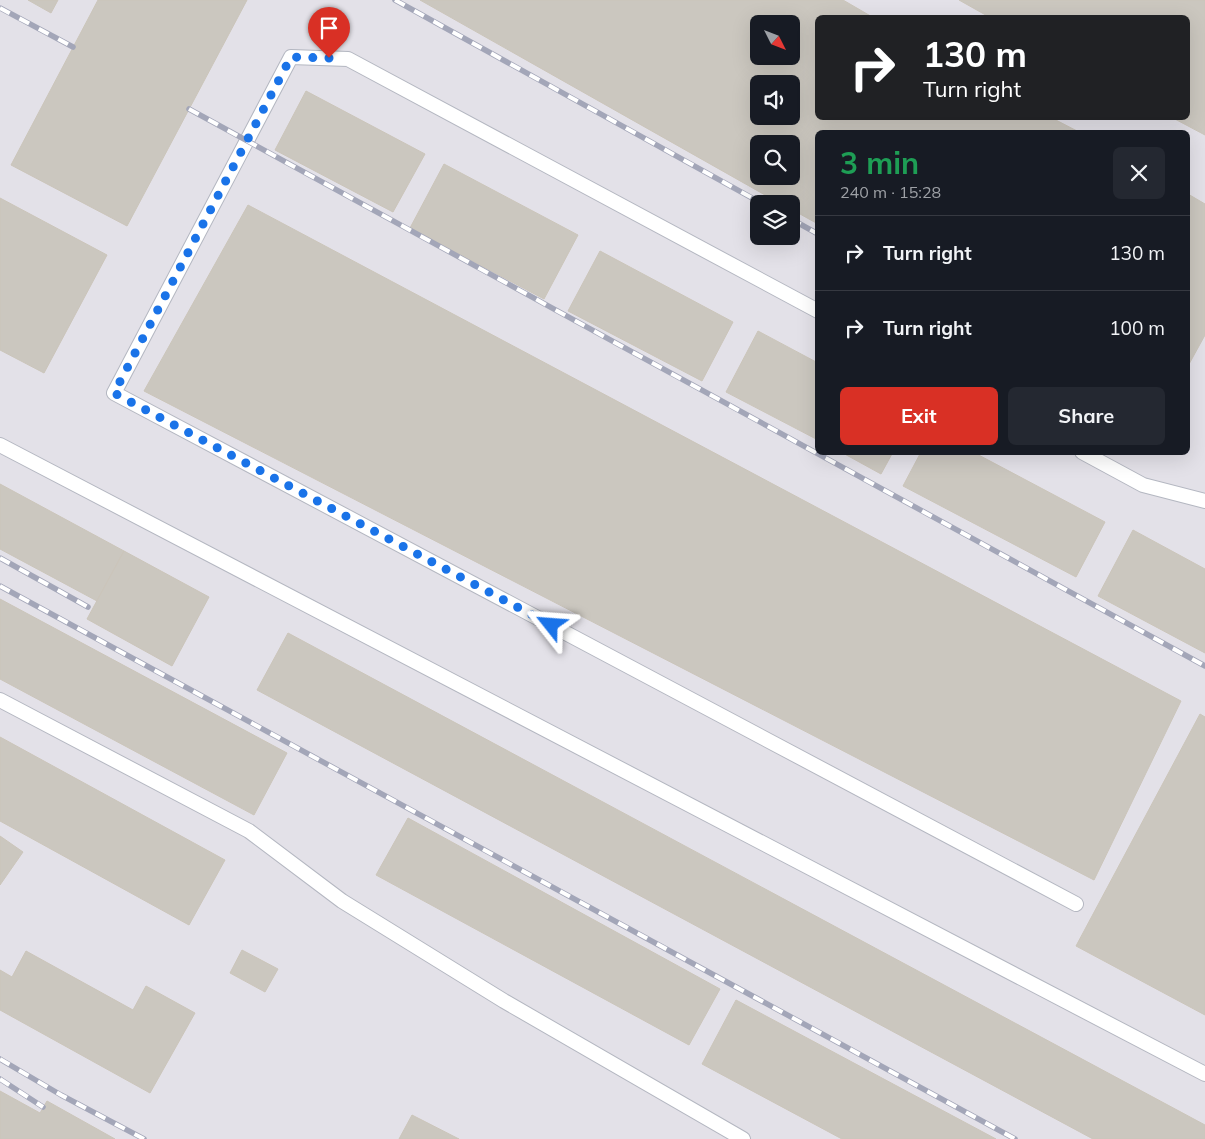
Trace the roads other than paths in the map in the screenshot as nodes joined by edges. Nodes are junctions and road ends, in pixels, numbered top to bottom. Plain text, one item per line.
1 (815, 309) edge
2 (0, 445) edge
3 (1088, 455) edge
4 (1205, 501) edge
5 (0, 700) edge
6 (1076, 904) dead end
7 (1205, 1074) edge
8 (743, 1139) edge

1 - 6 lane
2 - 7 lane
3 - 4 lane
5 - 8 lane

